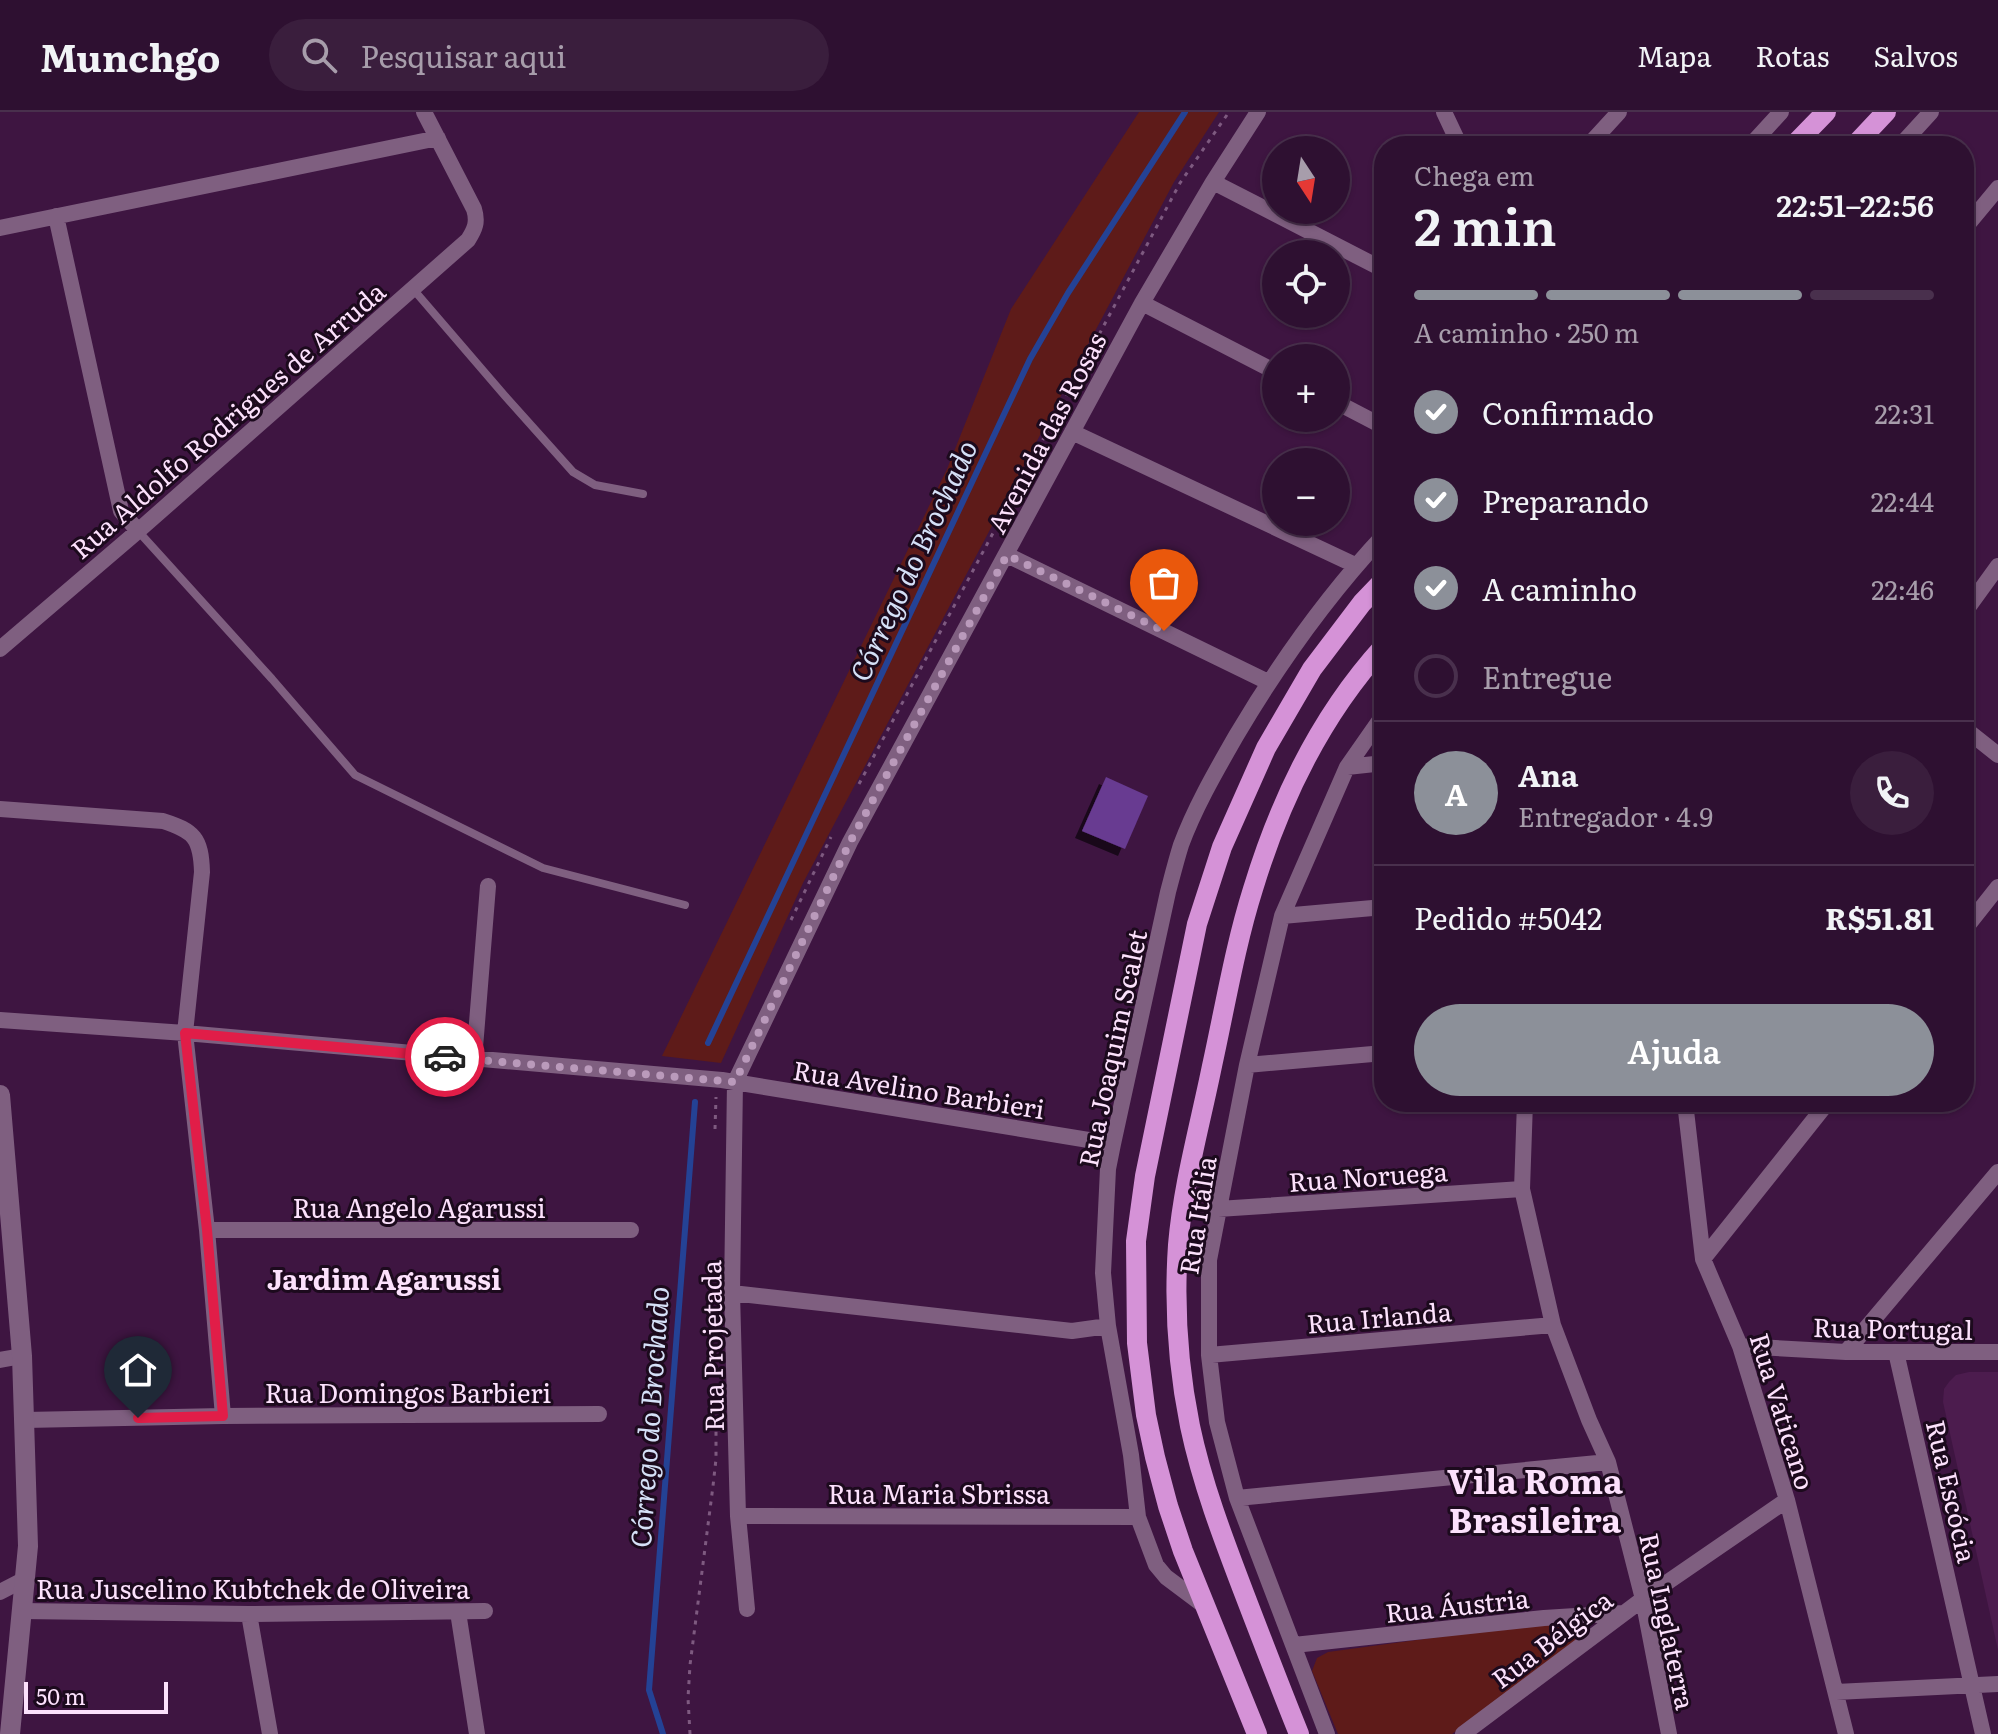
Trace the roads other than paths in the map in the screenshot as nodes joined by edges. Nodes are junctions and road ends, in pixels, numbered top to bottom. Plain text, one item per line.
1 (424, 112) edge
2 (1258, 112) edge
3 (1444, 112) edge
4 (1619, 112) edge
5 (1781, 112) edge
6 (1826, 112) edge
7 (1886, 112) edge
8 (1931, 112) edge
9 (1455, 136) edge
10 (1597, 136) edge
11 (1759, 136) edge
12 (1803, 136) edge
13 (1863, 136) edge
14 (1909, 136) edge
15 (438, 138) junction
16 (1213, 182) junction
17 (1998, 188) edge
18 (56, 216) junction
19 (1974, 217) edge
20 (0, 228) edge
21 (1374, 265) edge
22 (413, 288) junction
23 (1142, 303) junction
24 (1262, 365) edge
25 (1350, 409) edge
26 (1374, 422) edge
27 (1072, 432) junction
28 (643, 494) dead end
29 (138, 531) junction
30 (1374, 545) edge
31 (1007, 555) junction
32 (1355, 565) junction
33 (1998, 566) edge
34 (1374, 590) edge
35 (1974, 599) edge
36 (0, 649) edge
37 (1374, 659) edge
38 (1268, 682) junction
39 (1374, 728) edge
40 (1974, 736) edge
41 (1998, 755) edge
42 (1374, 764) edge
43 (1347, 767) junction
44 (0, 809) edge
45 (488, 886) dead end
46 (1998, 887) edge
47 (685, 905) dead end
48 (1374, 908) edge
49 (1282, 916) junction
50 (1974, 917) edge
51 (0, 1020) edge
52 (185, 1033) junction
53 (1374, 1054) edge
54 (474, 1060) junction
55 (1247, 1065) junction
56 (729, 1081) junction
57 (0, 1095) edge
58 (1525, 1112) edge
59 (1686, 1112) edge
60 (1820, 1112) edge
61 (1113, 1144) junction
62 (1998, 1172) edge
63 (1522, 1189) junction
64 (1218, 1209) junction
65 (207, 1230) junction
66 (631, 1230) dead end
67 (1703, 1259) junction
68 (732, 1293) junction
69 (1553, 1325) junction
70 (1108, 1326) junction
71 (1740, 1346) junction
72 (1846, 1352) junction
73 (1896, 1352) junction
74 (1998, 1352) edge
75 (1209, 1355) junction
76 (22, 1356) junction
77 (0, 1360) edge
78 (599, 1414) dead end
79 (223, 1416) junction
80 (25, 1420) junction
81 (1608, 1462) junction
82 (1237, 1498) junction
83 (1787, 1500) junction
84 (738, 1516) junction
85 (1138, 1517) junction
86 (25, 1579) junction
87 (0, 1592) edge
88 (1643, 1599) junction
89 (1206, 1607) junction
90 (747, 1609) dead end
91 (21, 1611) junction
92 (485, 1611) dead end
93 (458, 1612) junction
94 (1625, 1613) junction
95 (249, 1614) junction
96 (1294, 1645) junction
97 (1998, 1684) edge
98 (1973, 1685) junction
99 (1836, 1692) junction
100 (10, 1734) edge
101 (270, 1734) edge
102 (477, 1734) edge
103 (1257, 1734) edge
104 (1299, 1734) edge
105 (1327, 1734) edge
106 (1463, 1734) edge
107 (1669, 1734) edge
108 (1846, 1734) edge
109 (1983, 1734) edge

1 - 15 street
2 - 16 street, Avenida das Rosas
3 - 9 street
4 - 10 street
5 - 11 street
6 - 12 main road
7 - 13 main road
8 - 14 street
15 - 18 street
15 - 22 street, Rua Aldolfo Rodrigues de Arruda
16 - 21 street
16 - 23 street, Avenida das Rosas
17 - 19 street
18 - 20 street
18 - 29 street
22 - 28 lane
22 - 29 street, Rua Aldolfo Rodrigues de Arruda
23 - 24 street
23 - 27 street, Avenida das Rosas
25 - 26 street
27 - 31 street, Avenida das Rosas
27 - 32 street
29 - 36 street, Rua Aldolfo Rodrigues de Arruda
29 - 47 lane
30 - 32 street, Rua Joaquim Scalet
31 - 38 street
31 - 56 street, Avenida das Rosas
32 - 38 street, Rua Joaquim Scalet
33 - 35 street
34 - 89 main road
37 - 104 main road
38 - 61 street, Rua Joaquim Scalet
39 - 43 street, Rua Itália
40 - 41 street
42 - 43 street
43 - 49 street, Rua Itália
44 - 52 street
45 - 54 street
46 - 50 street
48 - 49 street
49 - 55 street, Rua Itália
51 - 52 street, Rua Avelino Barbieri
52 - 54 street, Rua Avelino Barbieri
52 - 65 street
53 - 55 street
54 - 56 street, Rua Avelino Barbieri
55 - 64 street, Rua Itália
56 - 61 street, Rua Avelino Barbieri
56 - 68 street, Rua Projetada
57 - 76 street
58 - 63 street, Rua Inglaterra
59 - 67 street, Rua Vaticano
60 - 67 street
61 - 70 street, Rua Joaquim Scalet
62 - 72 street
63 - 64 street, Rua Noruega
63 - 69 street, Rua Inglaterra
64 - 75 street, Rua Itália
65 - 66 street, Rua Angelo Agarussi
65 - 79 street
67 - 71 street, Rua Vaticano
68 - 70 street
68 - 84 street, Rua Projetada
69 - 75 street, Rua Irlanda
69 - 81 street, Rua Inglaterra
70 - 85 street, Rua Joaquim Scalet
71 - 72 street, Rua Portugal
71 - 83 street, Rua Vaticano
72 - 73 street, Rua Portugal
73 - 74 street, Rua Portugal
73 - 98 street, Rua Escócia
75 - 82 street, Rua Itália
76 - 77 street
76 - 80 street
78 - 79 street, Rua Domingos Barbieri
79 - 80 street, Rua Domingos Barbieri
80 - 86 street
81 - 82 street
81 - 88 street, Rua Inglaterra
82 - 96 street, Rua Itália
83 - 88 street, Rua Bélgica
83 - 99 street, Rua Vaticano
84 - 85 street, Rua Maria Sbrissa
84 - 90 street, Rua Projetada
85 - 89 street, Rua Joaquim Scalet
86 - 87 street
86 - 91 street
88 - 94 street, Rua Bélgica
88 - 107 street, Rua Inglaterra
89 - 103 main road
91 - 95 street, Rua Juscelino Kubtchek de Oliveira
91 - 100 street
92 - 93 street, Rua Juscelino Kubtchek de Oliveira
93 - 95 street, Rua Juscelino Kubtchek de Oliveira
93 - 102 street
94 - 96 street, Rua Áustria
94 - 106 street, Rua Bélgica
95 - 101 street
96 - 105 street, Rua Itália
97 - 98 street
98 - 99 street
98 - 109 street, Rua Escócia
99 - 108 street, Rua Vaticano

